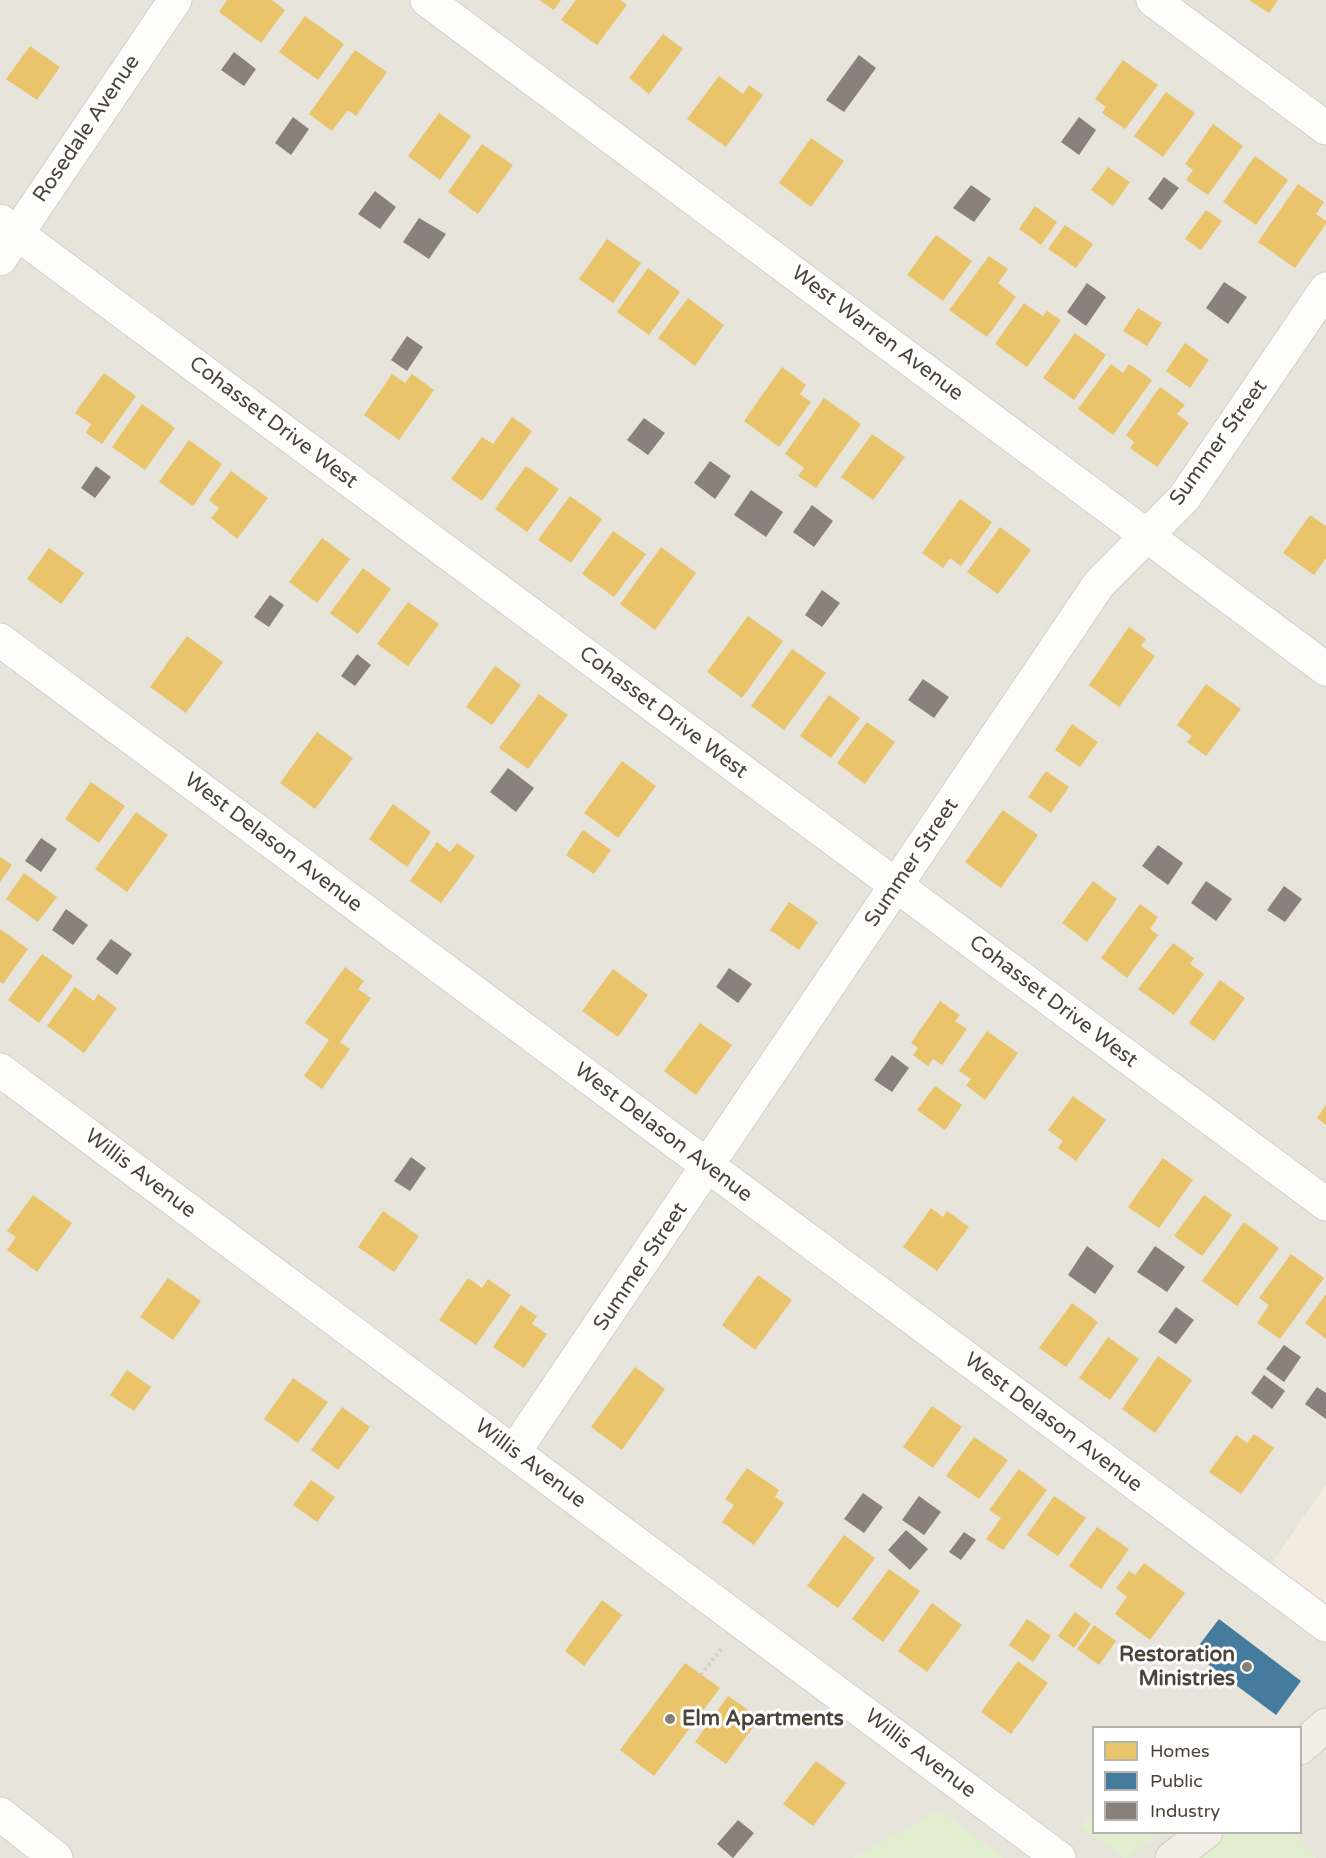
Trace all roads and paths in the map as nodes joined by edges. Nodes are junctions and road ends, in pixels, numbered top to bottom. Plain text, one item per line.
1 (175, 0) edge
2 (427, 0) edge
3 (1153, 0) edge
4 (1326, 128) edge
5 (6, 238) edge
6 (1326, 288) edge
7 (1147, 535) junction
8 (0, 640) edge
9 (1326, 669) edge
10 (897, 886) junction
11 (0, 1070) edge
12 (708, 1166) junction
13 (1326, 1204) edge
14 (514, 1452) junction
15 (1326, 1625) edge
16 (722, 1648) dead end
17 (701, 1675) dead end
18 (1326, 1725) edge
19 (1302, 1746) edge
20 (0, 1814) edge
21 (1205, 1834) edge
22 (56, 1858) edge
23 (1059, 1858) edge
24 (1172, 1858) edge

1 - 5 street, Rosedale Avenue
2 - 7 street, West Warren Avenue
3 - 4 street
5 - 10 street, Cohasset Drive West
6 - 7 street, Summer Street
7 - 9 street, West Warren Avenue
7 - 10 street, Summer Street
8 - 12 street, West Delason Avenue
10 - 12 street, Summer Street
10 - 13 street, Cohasset Drive West
11 - 14 street, Willis Avenue
12 - 14 street, Summer Street
12 - 15 street, West Delason Avenue
14 - 23 street, Willis Avenue
16 - 17 path
18 - 19 main road
20 - 22 street
21 - 24 main road

